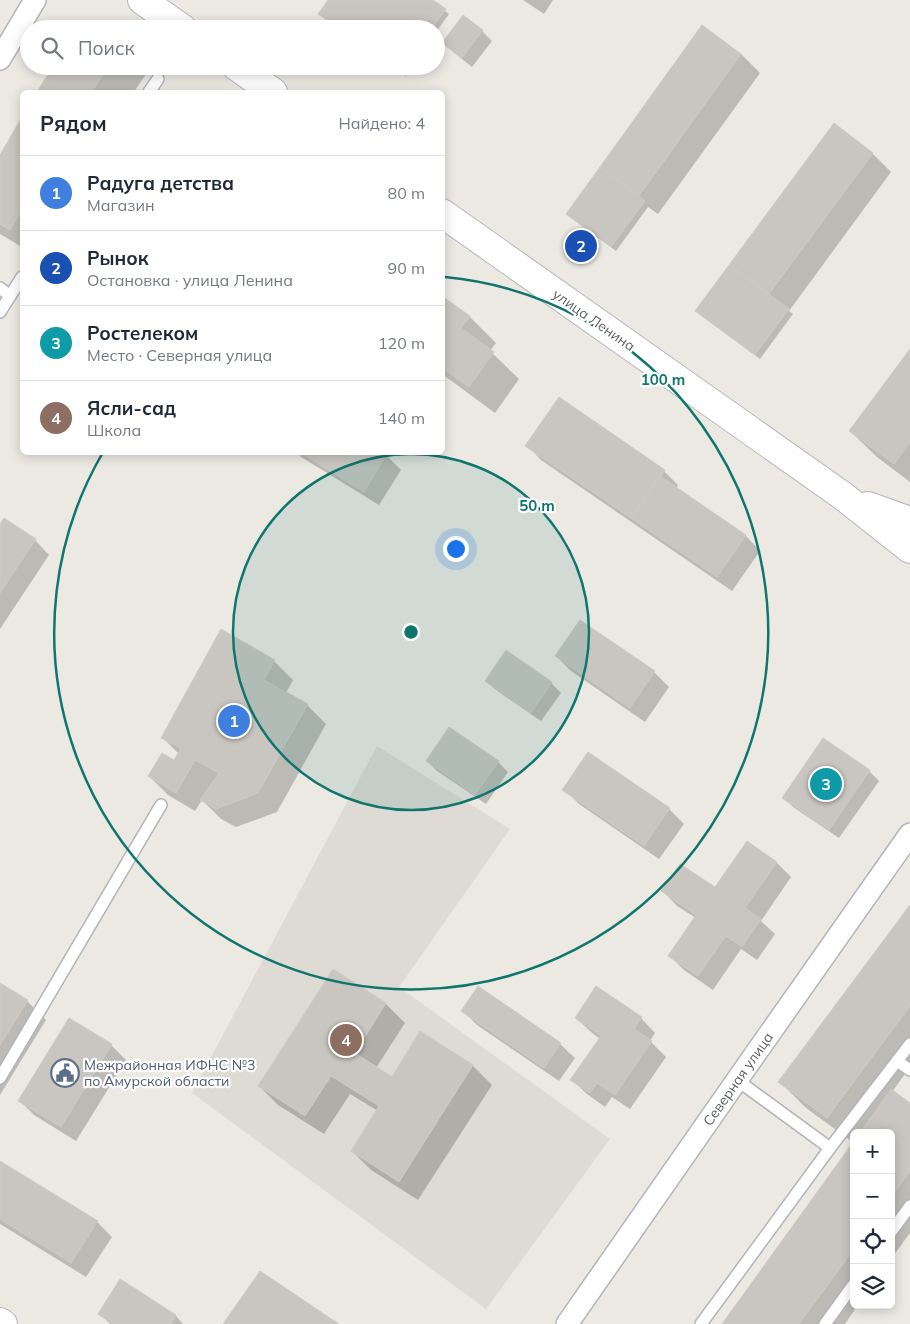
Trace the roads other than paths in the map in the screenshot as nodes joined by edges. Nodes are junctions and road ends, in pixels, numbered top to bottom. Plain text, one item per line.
1 (35, 0) edge
2 (142, 0) edge
3 (23, 20) edge
4 (170, 20) edge
5 (20, 25) edge
6 (0, 59) edge
7 (249, 75) edge
8 (158, 79) dead end
9 (150, 90) edge
10 (270, 90) edge
11 (445, 215) edge
12 (20, 280) edge
13 (0, 288) edge
14 (10, 296) junction
15 (0, 312) edge
16 (843, 496) junction
17 (910, 521) edge
18 (910, 549) edge
19 (161, 805) dead end
20 (910, 834) edge
21 (910, 1044) edge
22 (897, 1061) junction
23 (910, 1070) edge
24 (0, 1078) edge
25 (737, 1080) junction
26 (830, 1148) junction
27 (910, 1206) edge
28 (895, 1227) edge
29 (850, 1290) edge
30 (0, 1322) edge
31 (3, 1324) edge
32 (567, 1324) edge
33 (701, 1324) edge
34 (825, 1324) edge

1 - 3 street
2 - 4 street
5 - 6 street
7 - 10 street
8 - 9 lane
11 - 16 street, улица Ленина
12 - 14 lane
13 - 14 lane
14 - 15 lane
16 - 17 street, улица Ленина
16 - 18 street, улица Ленина
19 - 24 lane
20 - 25 street, Северная улица
21 - 22 lane
22 - 23 lane
22 - 26 lane
25 - 26 lane
25 - 32 street, Северная улица
26 - 33 lane
27 - 28 lane
29 - 34 lane
30 - 31 street

